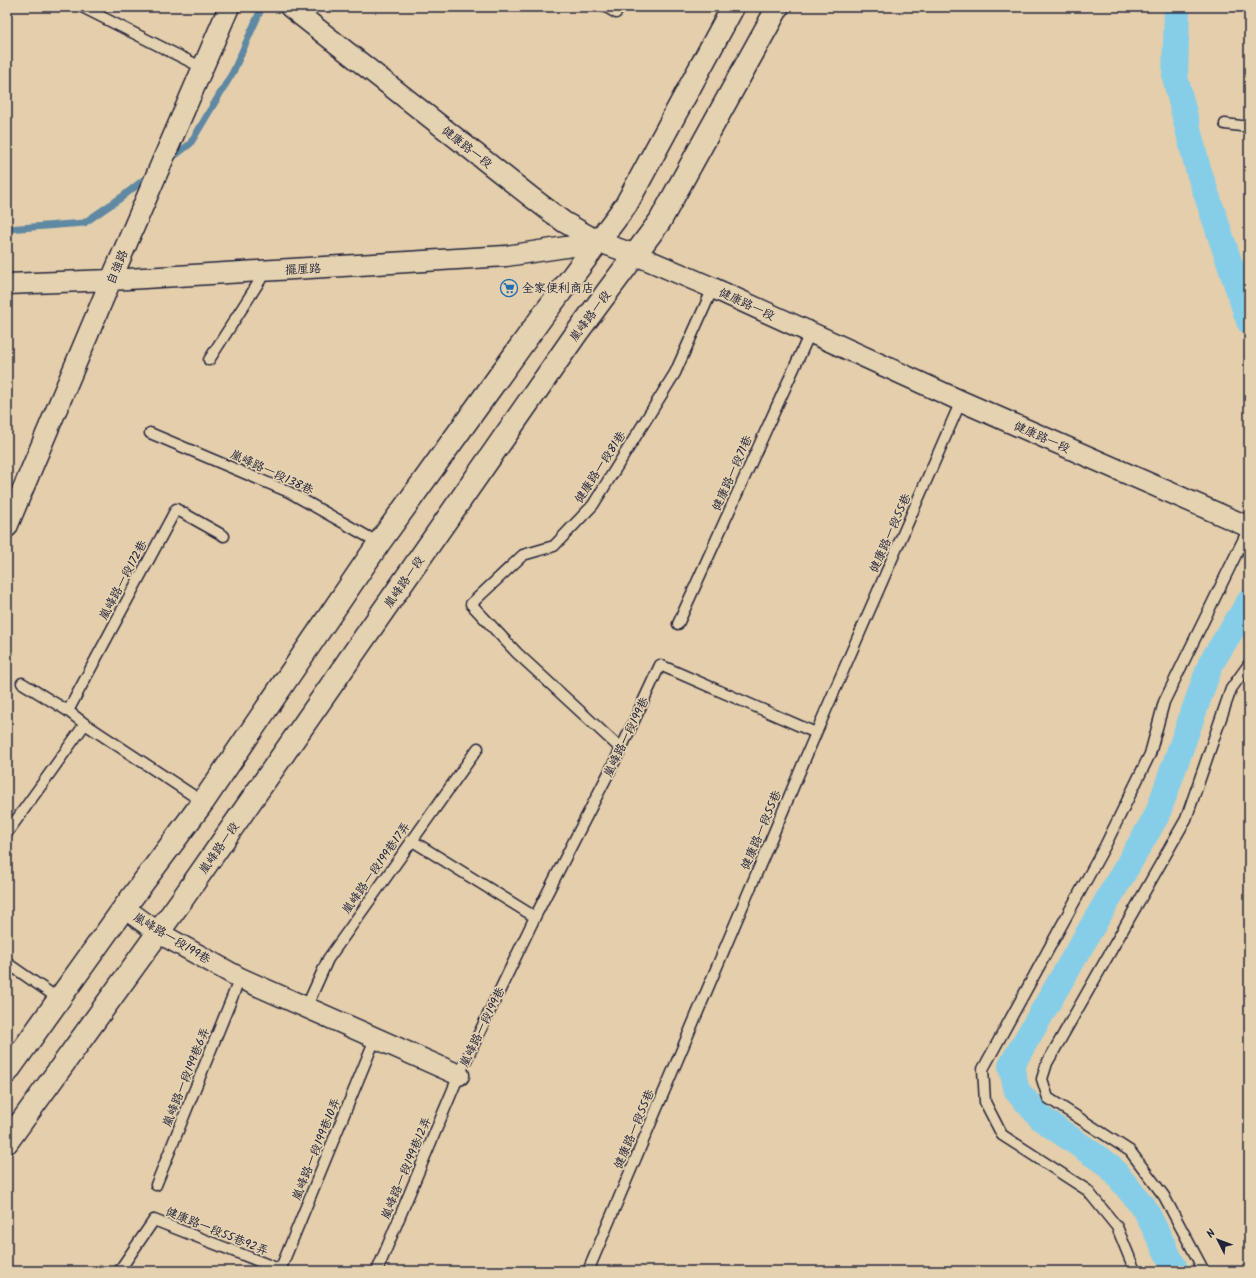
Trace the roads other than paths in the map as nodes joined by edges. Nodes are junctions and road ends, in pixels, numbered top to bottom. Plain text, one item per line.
1 (82, 7) edge
2 (229, 7) edge
3 (290, 7) edge
4 (606, 7) edge
5 (620, 7) edge
6 (733, 7) edge
7 (778, 7) edge
8 (203, 68) junction
9 (1225, 124) dead end
10 (1249, 128) edge
11 (599, 242) junction
12 (636, 255) junction
13 (266, 271) junction
14 (111, 280) junction
15 (7, 284) edge
16 (713, 288) junction
17 (810, 333) junction
18 (209, 360) dead end
19 (961, 402) junction
20 (150, 433) dead end
21 (7, 527) edge
22 (1249, 528) edge
23 (224, 536) dead end
24 (379, 543) junction
25 (678, 624) dead end
26 (1249, 664) edge
27 (22, 683) dead end
28 (68, 712) junction
29 (85, 724) junction
30 (816, 733) junction
31 (478, 748) dead end
32 (621, 749) junction
33 (203, 802) junction
34 (7, 833) edge
35 (412, 840) junction
36 (124, 908) junction
37 (535, 917) junction
38 (159, 933) junction
39 (7, 962) edge
40 (240, 978) junction
41 (59, 999) junction
42 (306, 1008) junction
43 (376, 1039) junction
44 (7, 1072) edge
45 (459, 1075) junction
46 (7, 1142) edge
47 (156, 1185) dead end
48 (282, 1270) edge
49 (119, 1271) edge
50 (377, 1271) edge
51 (588, 1271) edge
52 (1135, 1271) edge
53 (1204, 1271) edge

1 - 8 lane
2 - 8 street, 自強路
3 - 11 street, 健康路一段
4 - 5 lane
6 - 11 main road
7 - 12 main road, 嵐峰路一段
8 - 14 street, 自強路
9 - 10 lane
11 - 12 street, 健康路一段
11 - 13 street, 擺厘路
11 - 24 main road
12 - 16 street, 健康路一段
12 - 38 main road, 嵐峰路一段
13 - 14 street, 擺厘路
13 - 18 lane
14 - 15 street, 擺厘路
14 - 21 street, 自強路
16 - 17 street, 健康路一段
16 - 32 lane, 健康路一段81巷
17 - 19 street, 健康路一段
17 - 25 lane, 健康路一段71巷
19 - 22 street, 健康路一段
19 - 30 lane, 健康路一段55巷
20 - 24 lane, 嵐峰路一段138巷
22 - 52 lane
23 - 28 lane, 嵐峰路一段172巷
24 - 33 main road
26 - 53 lane
27 - 28 lane
28 - 29 lane
29 - 33 lane
29 - 34 lane
30 - 32 lane, 嵐峰路一段199巷
30 - 51 lane, 健康路一段55巷
31 - 35 lane, 嵐峰路一段199巷17弄
32 - 37 lane, 嵐峰路一段199巷
33 - 36 main road
35 - 37 lane
35 - 42 lane, 嵐峰路一段199巷17弄
36 - 38 street, 嵐峰路一段199巷
36 - 41 main road
37 - 45 lane, 嵐峰路一段199巷
38 - 40 street, 嵐峰路一段199巷
38 - 46 main road, 嵐峰路一段
39 - 41 lane
40 - 42 street, 嵐峰路一段199巷
40 - 47 lane, 嵐峰路一段199巷6弄
41 - 44 main road
42 - 43 street, 嵐峰路一段199巷
43 - 45 street, 嵐峰路一段199巷
43 - 48 lane, 嵐峰路一段199巷10弄
45 - 50 lane, 嵐峰路一段199巷12弄
48 - 49 lane, 健康路一段55巷92弄

